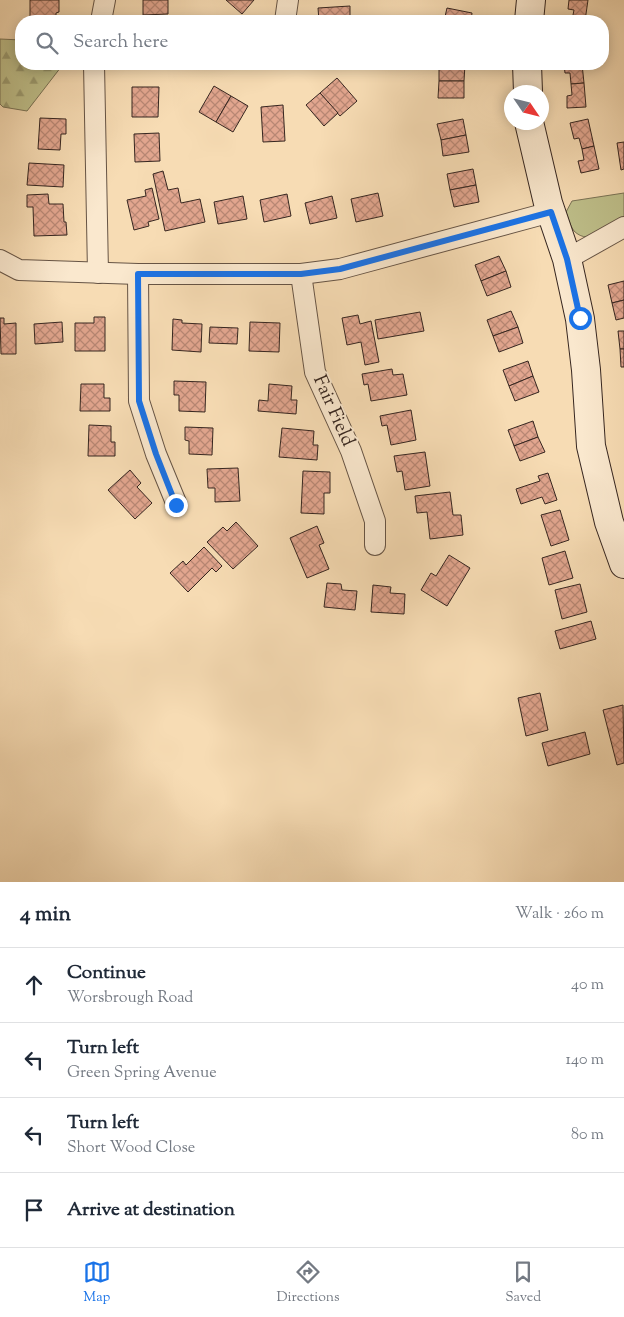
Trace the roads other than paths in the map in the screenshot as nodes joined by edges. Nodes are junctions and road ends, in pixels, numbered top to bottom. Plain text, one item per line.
1 (105, 0) edge
2 (288, 0) edge
3 (531, 0) edge
4 (102, 15) edge
5 (286, 15) edge
6 (530, 15) edge
7 (94, 70) edge
8 (527, 70) edge
9 (528, 85) edge
10 (531, 130) edge
11 (551, 212) junction
12 (624, 226) edge
13 (567, 259) junction
14 (0, 260) edge
15 (98, 273) junction
16 (138, 274) junction
17 (301, 274) junction
18 (176, 505) dead end
19 (375, 545) dead end
20 (624, 564) edge

1 - 4 street
2 - 5 street
3 - 6 street
7 - 15 street
8 - 9 street
10 - 11 street
11 - 13 street
11 - 17 street
12 - 13 street
13 - 20 street
14 - 15 street
15 - 16 street
16 - 17 street
16 - 18 street
17 - 19 street, Fair Field

